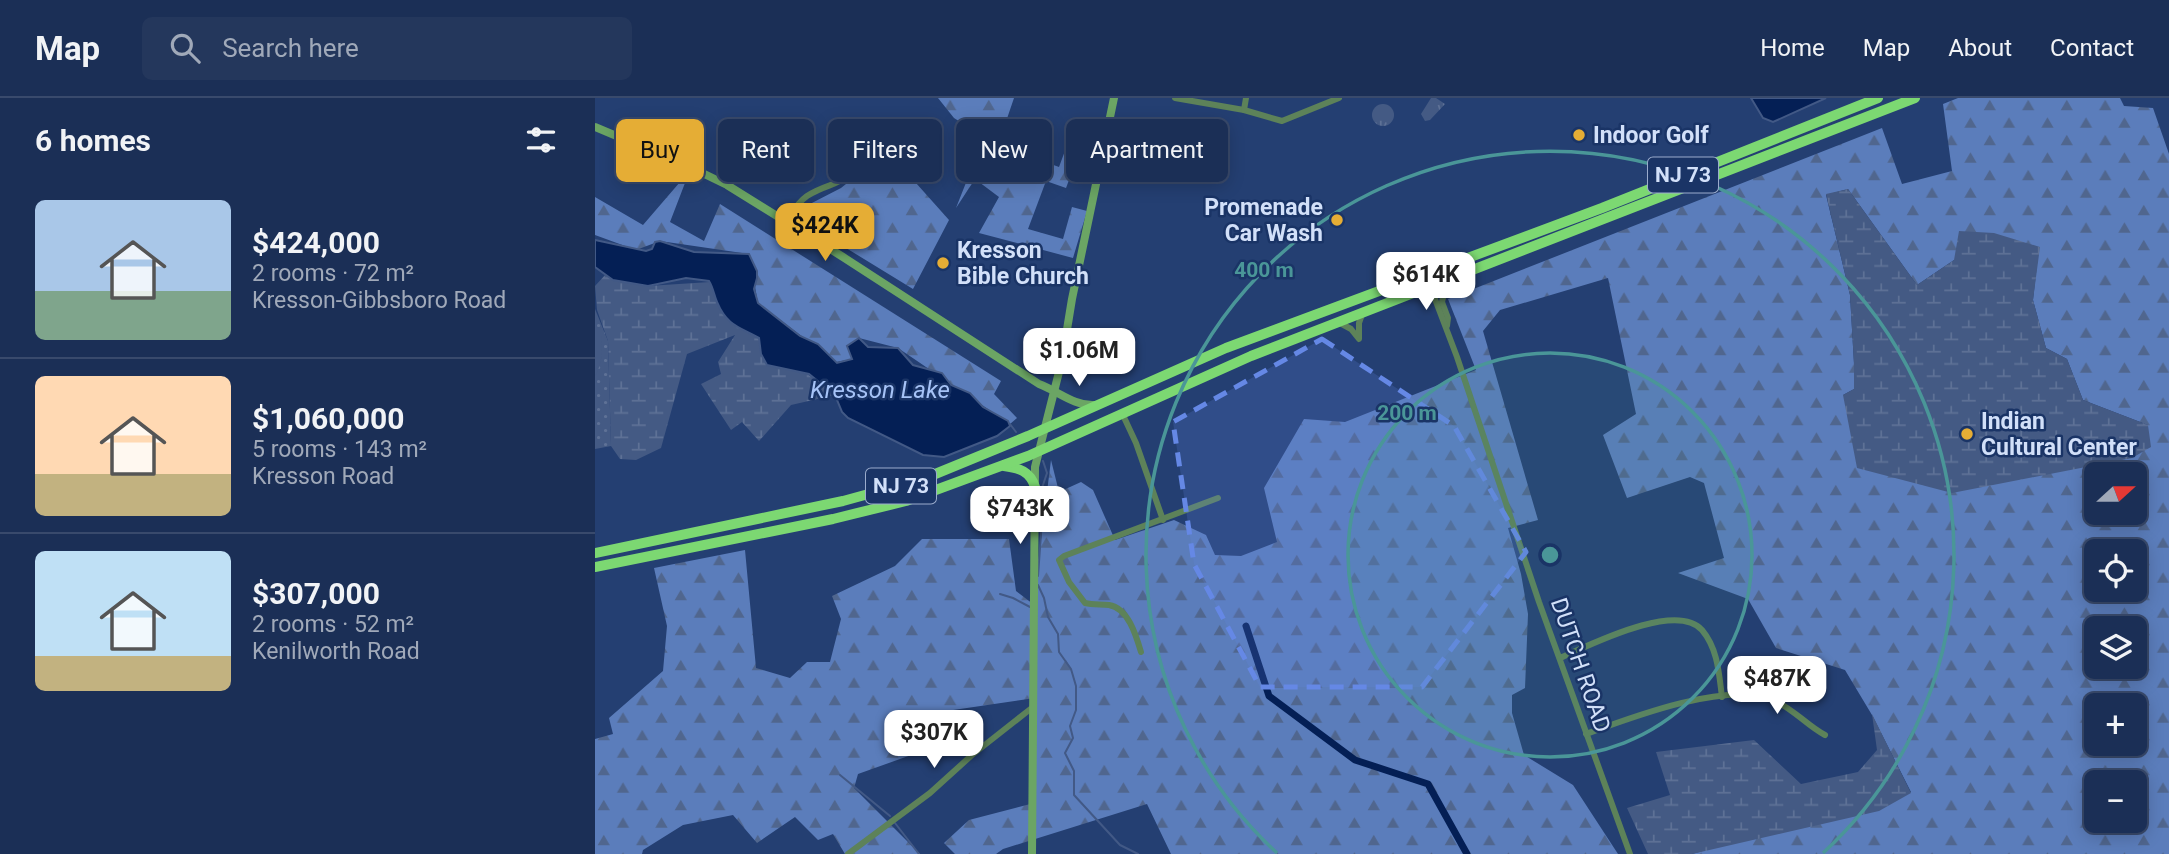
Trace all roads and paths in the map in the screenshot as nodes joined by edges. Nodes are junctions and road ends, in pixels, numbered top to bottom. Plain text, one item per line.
1 (1114, 98) edge
2 (1175, 98) edge
3 (1246, 98) edge
4 (1339, 98) edge
5 (1878, 98) edge
6 (1915, 98) edge
7 (1244, 110) junction
8 (595, 127) edge
9 (839, 182) edge
10 (785, 223) junction
11 (1460, 261) junction
12 (1447, 280) junction
13 (1430, 286) junction
14 (1363, 312) junction
15 (1338, 322) junction
16 (1447, 328) junction
17 (1056, 391) junction
18 (1098, 405) junction
19 (1122, 413) junction
20 (1045, 428) junction
21 (1039, 451) junction
22 (998, 466) junction
23 (1035, 487) junction
24 (1218, 498) dead end
25 (1163, 520) junction
26 (595, 553) edge
27 (595, 567) edge
28 (1141, 652) dead end
29 (1560, 658) junction
30 (1723, 697) junction
31 (1035, 706) junction
32 (1586, 734) junction
33 (1825, 735) dead end
34 (848, 854) edge
35 (1032, 854) edge
36 (1630, 854) edge

1 - 17 street
2 - 7 street
3 - 7 street
4 - 7 street
5 - 11 highway, NJ 73
6 - 12 highway, NJ 73
8 - 10 street
9 - 10 street
10 - 17 street
11 - 13 highway
11 - 18 highway, NJ 73
12 - 13 highway, NJ 73
12 - 16 street, DUTCH ROAD
13 - 14 highway, NJ 73
13 - 16 street, DUTCH ROAD
14 - 15 highway, NJ 73
14 - 15 street
15 - 19 highway, NJ 73
16 - 29 street, DUTCH ROAD
17 - 18 street
17 - 20 street
18 - 20 highway, NJ 73
19 - 21 highway, NJ 73
19 - 25 street
20 - 21 street
20 - 26 highway, NJ 73
21 - 22 highway, NJ 73
21 - 23 street
22 - 23 highway
22 - 27 highway, NJ 73
23 - 31 street
24 - 25 street
25 - 28 street
29 - 30 street
29 - 32 street, DUTCH ROAD
30 - 32 street
30 - 33 street
31 - 34 street
31 - 35 street
32 - 36 street, DUTCH ROAD

